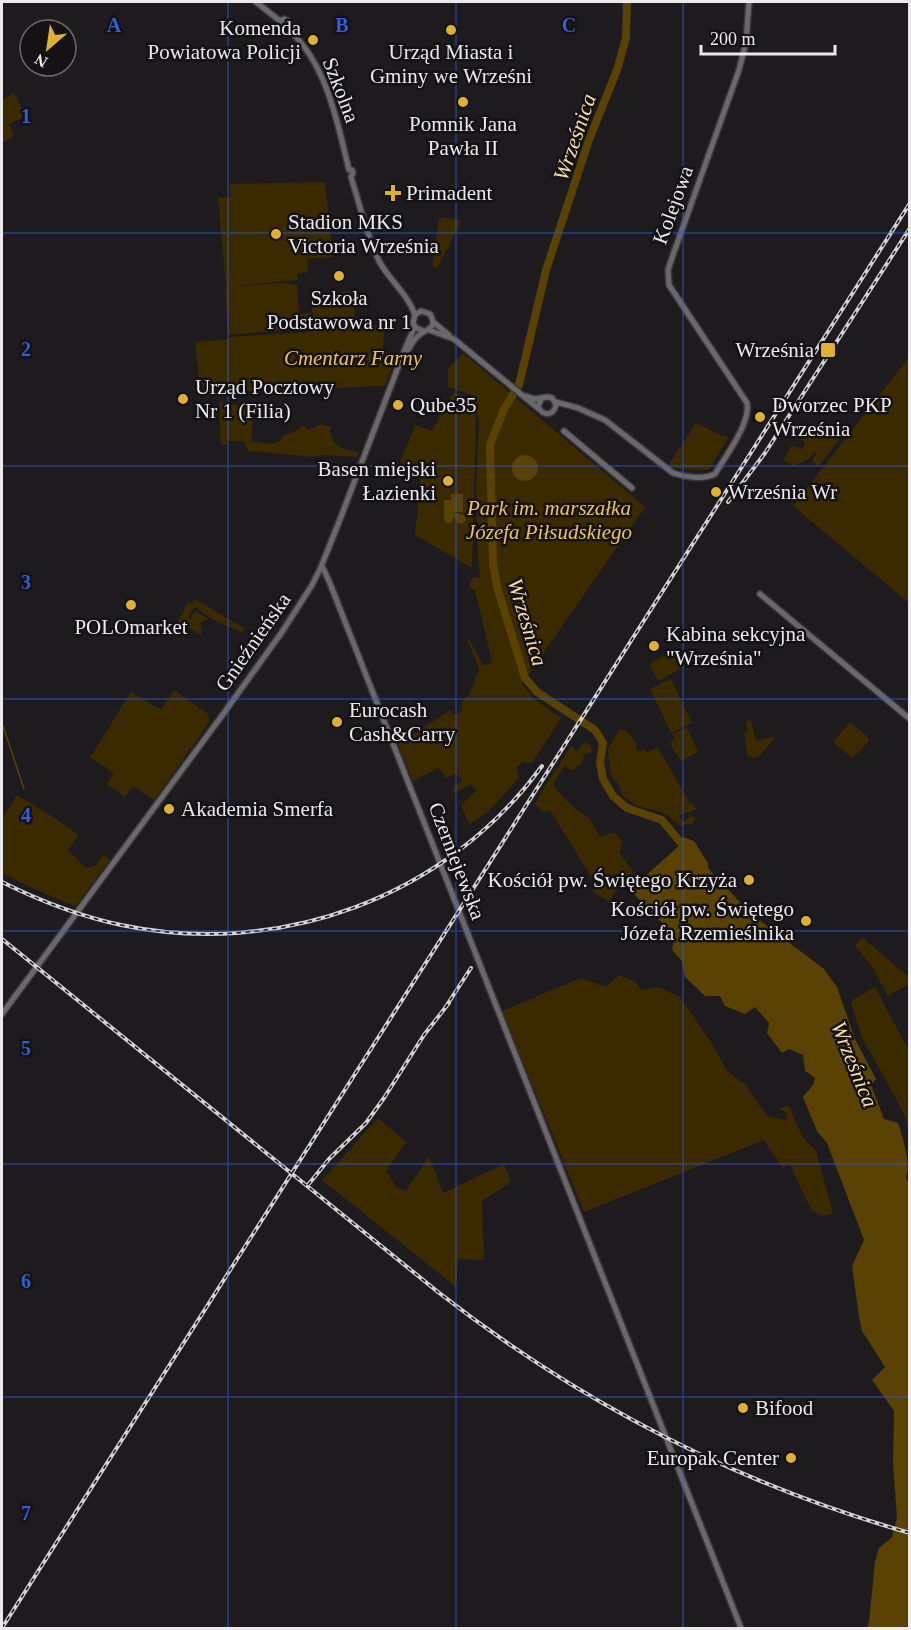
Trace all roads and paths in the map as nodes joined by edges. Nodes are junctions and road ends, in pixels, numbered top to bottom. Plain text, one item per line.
1 (256, 2) edge
2 (749, 2) edge
3 (417, 313) junction
4 (433, 322) junction
5 (414, 326) junction
6 (426, 331) junction
7 (452, 339) junction
8 (402, 358) junction
9 (520, 395) junction
10 (542, 398) junction
11 (556, 402) junction
12 (574, 407) junction
13 (539, 409) junction
14 (555, 409) junction
15 (564, 432) dead end
16 (632, 488) dead end
17 (321, 567) junction
18 (759, 594) dead end
19 (909, 719) edge
20 (2, 1014) edge
21 (741, 1629) edge

1 - 3 street, Szkolna
2 - 12 street, Kolejowa
3 - 4 street
3 - 5 street
4 - 6 street
4 - 7 street
5 - 6 street
5 - 8 street, Gnieźnieńska
6 - 7 street
6 - 8 street, Gnieźnieńska
7 - 9 street
8 - 17 street, Gnieźnieńska
9 - 10 street
9 - 13 street
10 - 11 street
10 - 13 street
11 - 12 street
11 - 14 street
12 - 14 street
13 - 14 street
15 - 16 street
17 - 20 street, Gnieźnieńska
17 - 21 street, Czerniejewska
18 - 19 street

